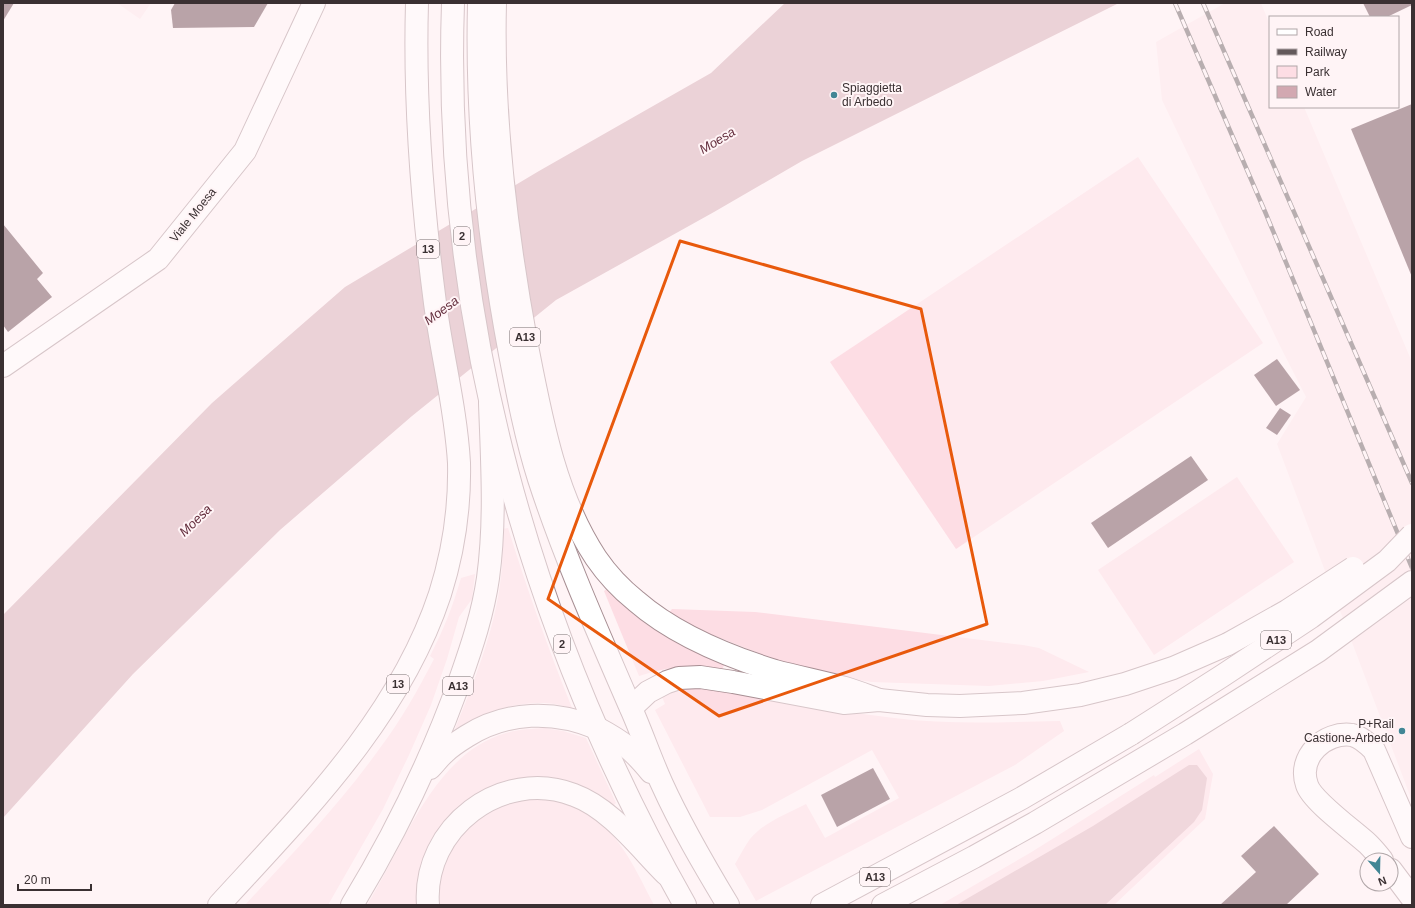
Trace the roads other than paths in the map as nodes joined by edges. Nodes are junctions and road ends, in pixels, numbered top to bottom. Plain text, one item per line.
1 (314, 3) edge
2 (417, 3) edge
3 (453, 3) edge
4 (478, 3) edge
5 (494, 3) edge
6 (486, 49) junction
7 (3, 366) edge
8 (490, 403) junction
9 (1412, 533) edge
10 (1412, 582) edge
11 (879, 700) junction
12 (631, 708) junction
13 (597, 728) junction
14 (617, 739) junction
15 (616, 770) junction
16 (661, 783) junction
17 (414, 790) junction
18 (1412, 837) edge
19 (1375, 852) edge
20 (670, 878) junction
21 (1399, 881) edge
22 (1412, 898) edge
23 (219, 905) edge
24 (352, 905) edge
25 (428, 905) edge
26 (685, 905) edge
27 (728, 905) edge
28 (822, 905) edge
29 (883, 905) edge

1 - 7 main road, Viale Moesa
2 - 23 main road, 13
3 - 8 main road, 2
4 - 6 main road
5 - 6 main road, A13
6 - 11 main road, A13
6 - 12 main road
8 - 13 main road, 2
8 - 17 main road, A13
9 - 11 main road, A13, bridge
9 - 28 main road, A13, bridge
10 - 29 main road, A13
11 - 12 main road, A13
12 - 14 main road, A13
12 - 16 main road
13 - 14 main road, A13
13 - 15 main road, 2
13 - 17 main road, A13
14 - 15 main road, A13
14 - 16 main road, A13
15 - 20 main road, 2
16 - 27 main road
17 - 24 main road, A13
18 - 19 main road
20 - 25 main road
20 - 26 main road, 2
21 - 22 main road

